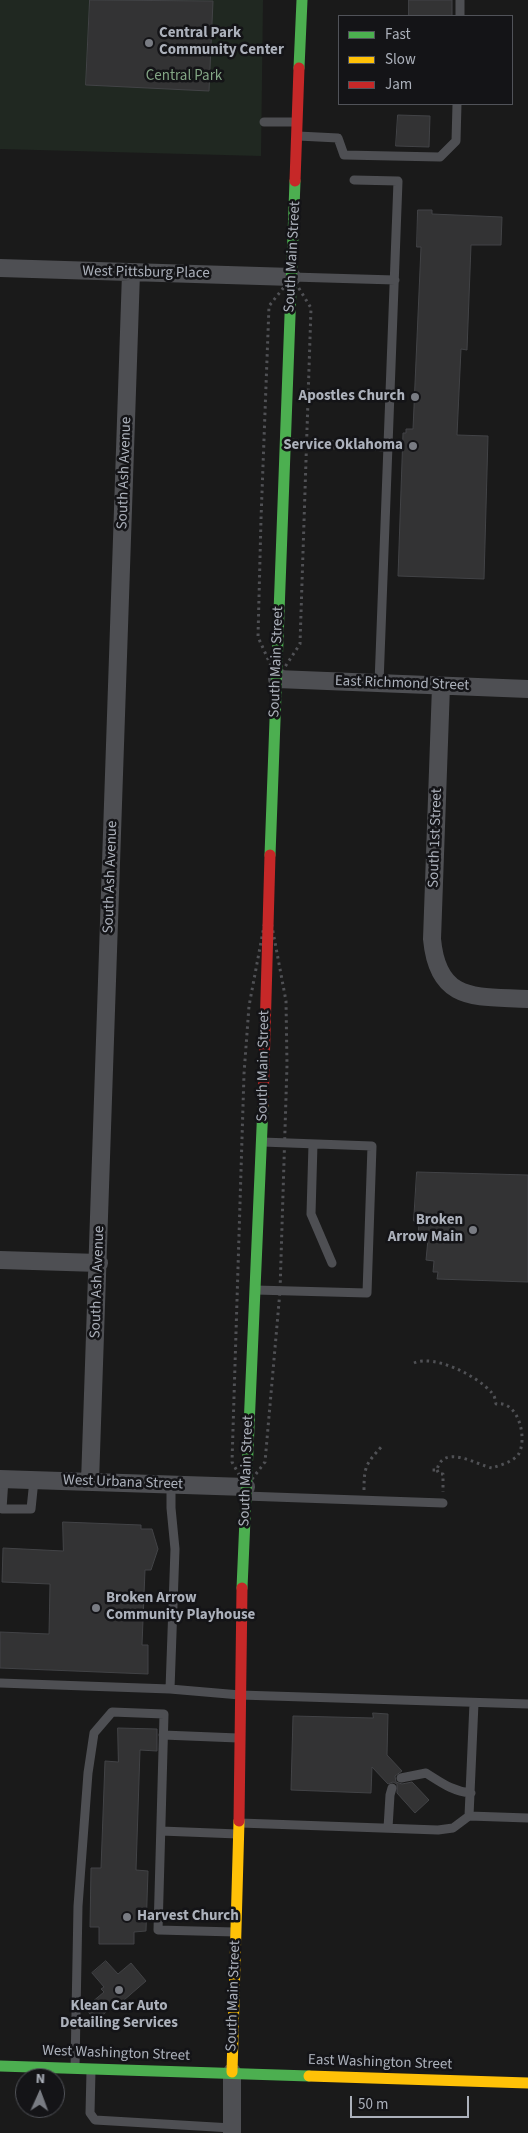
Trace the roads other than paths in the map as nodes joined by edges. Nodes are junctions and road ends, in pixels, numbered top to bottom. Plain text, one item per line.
1 (302, 0) edge
2 (460, 0) edge
3 (460, 15) edge
4 (457, 105) edge
5 (264, 122) dead end
6 (298, 122) junction
7 (298, 136) junction
8 (354, 180) dead end
9 (0, 268) edge
10 (131, 272) junction
11 (292, 277) junction
12 (395, 280) junction
13 (286, 443) junction
14 (389, 447) junction
15 (277, 678) junction
16 (379, 683) junction
17 (441, 686) junction
18 (528, 689) edge
19 (528, 998) edge
20 (262, 1142) junction
21 (313, 1144) junction
22 (0, 1260) edge
23 (98, 1263) junction
24 (332, 1263) dead end
25 (255, 1290) junction
26 (2, 1479) edge
27 (34, 1480) junction
28 (90, 1482) junction
29 (171, 1485) junction
30 (245, 1492) junction
31 (443, 1503) road end
32 (1, 1509) edge
33 (0, 1683) edge
34 (170, 1689) junction
35 (240, 1695) junction
36 (474, 1703) junction
37 (528, 1704) edge
38 (163, 1735) junction
39 (240, 1738) junction
40 (401, 1778) dead end
41 (392, 1788) dead end
42 (471, 1793) junction
43 (469, 1816) junction
44 (528, 1818) edge
45 (388, 1828) junction
46 (239, 1829) junction
47 (161, 1831) junction
48 (236, 1932) junction
49 (0, 2066) edge
50 (75, 2068) junction
51 (91, 2068) junction
52 (232, 2072) junction
53 (528, 2082) edge
54 (201, 2130) edge
55 (232, 2131) edge

1 - 6 street, South Main Street
2 - 3 lane
4 - 7 lane
5 - 6 lane
6 - 7 street, South Main Street
7 - 11 street, South Main Street
8 - 12 lane
9 - 10 street, West Pittsburg Place
10 - 11 street, West Pittsburg Place
10 - 23 street, South Ash Avenue
11 - 12 lane
11 - 13 street, South Main Street
12 - 14 lane
13 - 14 lane
13 - 15 street, South Main Street
14 - 16 lane
15 - 16 street, East Richmond Street
15 - 20 street, South Main Street
16 - 17 street, East Richmond Street
17 - 18 street, East Richmond Street
17 - 19 street, South 1st Street
20 - 21 lane
20 - 25 street, South Main Street
21 - 24 lane
21 - 25 lane
22 - 23 street
23 - 28 street, South Ash Avenue
25 - 30 street, South Main Street
26 - 27 street, West Urbana Street
26 - 32 lane
27 - 28 street, West Urbana Street
27 - 32 lane
28 - 29 street, West Urbana Street
29 - 30 street, West Urbana Street
29 - 34 lane
30 - 31 lane
30 - 35 street, South Main Street
33 - 34 lane
34 - 35 lane
35 - 36 lane
35 - 39 street, South Main Street
36 - 37 lane
36 - 42 lane
38 - 39 lane
38 - 47 lane
38 - 50 lane
39 - 46 street, South Main Street
40 - 42 lane
41 - 45 lane
42 - 43 lane
43 - 44 lane
43 - 45 lane
45 - 46 lane
46 - 47 lane
46 - 48 street, South Main Street
47 - 48 lane
48 - 52 street, South Main Street
49 - 50 street, West Washington Street
50 - 51 street, West Washington Street
51 - 52 street, West Washington Street
51 - 54 lane
52 - 53 street, East Washington Street
52 - 55 street, South Main Street
54 - 55 lane

